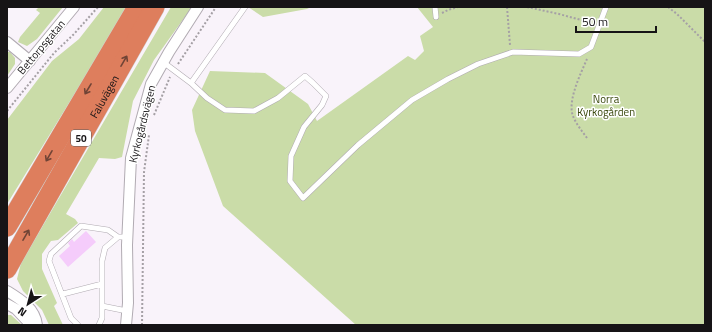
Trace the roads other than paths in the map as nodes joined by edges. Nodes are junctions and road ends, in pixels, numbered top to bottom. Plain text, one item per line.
1 (74, 7) edge
2 (136, 7) edge
3 (155, 7) edge
4 (198, 7) edge
5 (245, 7) edge
6 (435, 7) edge
7 (606, 7) edge
8 (436, 17) road end
9 (7, 42) edge
10 (30, 61) junction
11 (163, 62) junction
12 (191, 83) junction
13 (7, 88) edge
14 (7, 227) edge
15 (123, 237) junction
16 (7, 269) edge
17 (102, 284) junction
18 (7, 291) edge
19 (63, 294) junction
20 (7, 304) edge
21 (102, 306) junction
22 (127, 311) junction
23 (31, 325) edge
24 (37, 325) edge
25 (78, 325) edge
26 (99, 325) edge
27 (126, 325) edge

1 - 10 street, Bettorpsgatan
2 -> 14 highway, Faluvägen / 50
16 -> 3 highway, Faluvägen / 50
4 - 11 street, Kyrkogårdsvägen
5 - 12 lane
6 - 8 lane
7 - 12 lane
9 - 10 street
10 - 13 street, Bettorpsgatan
11 - 12 lane
11 - 15 street, Kyrkogårdsvägen
15 - 17 lane
15 - 19 lane
15 - 22 street, Kyrkogårdsvägen
17 - 19 lane
17 - 21 lane
18 - 24 street
19 - 25 lane
20 - 23 street
21 - 22 lane
21 - 26 lane
22 - 27 street, Kyrkogårdsvägen

